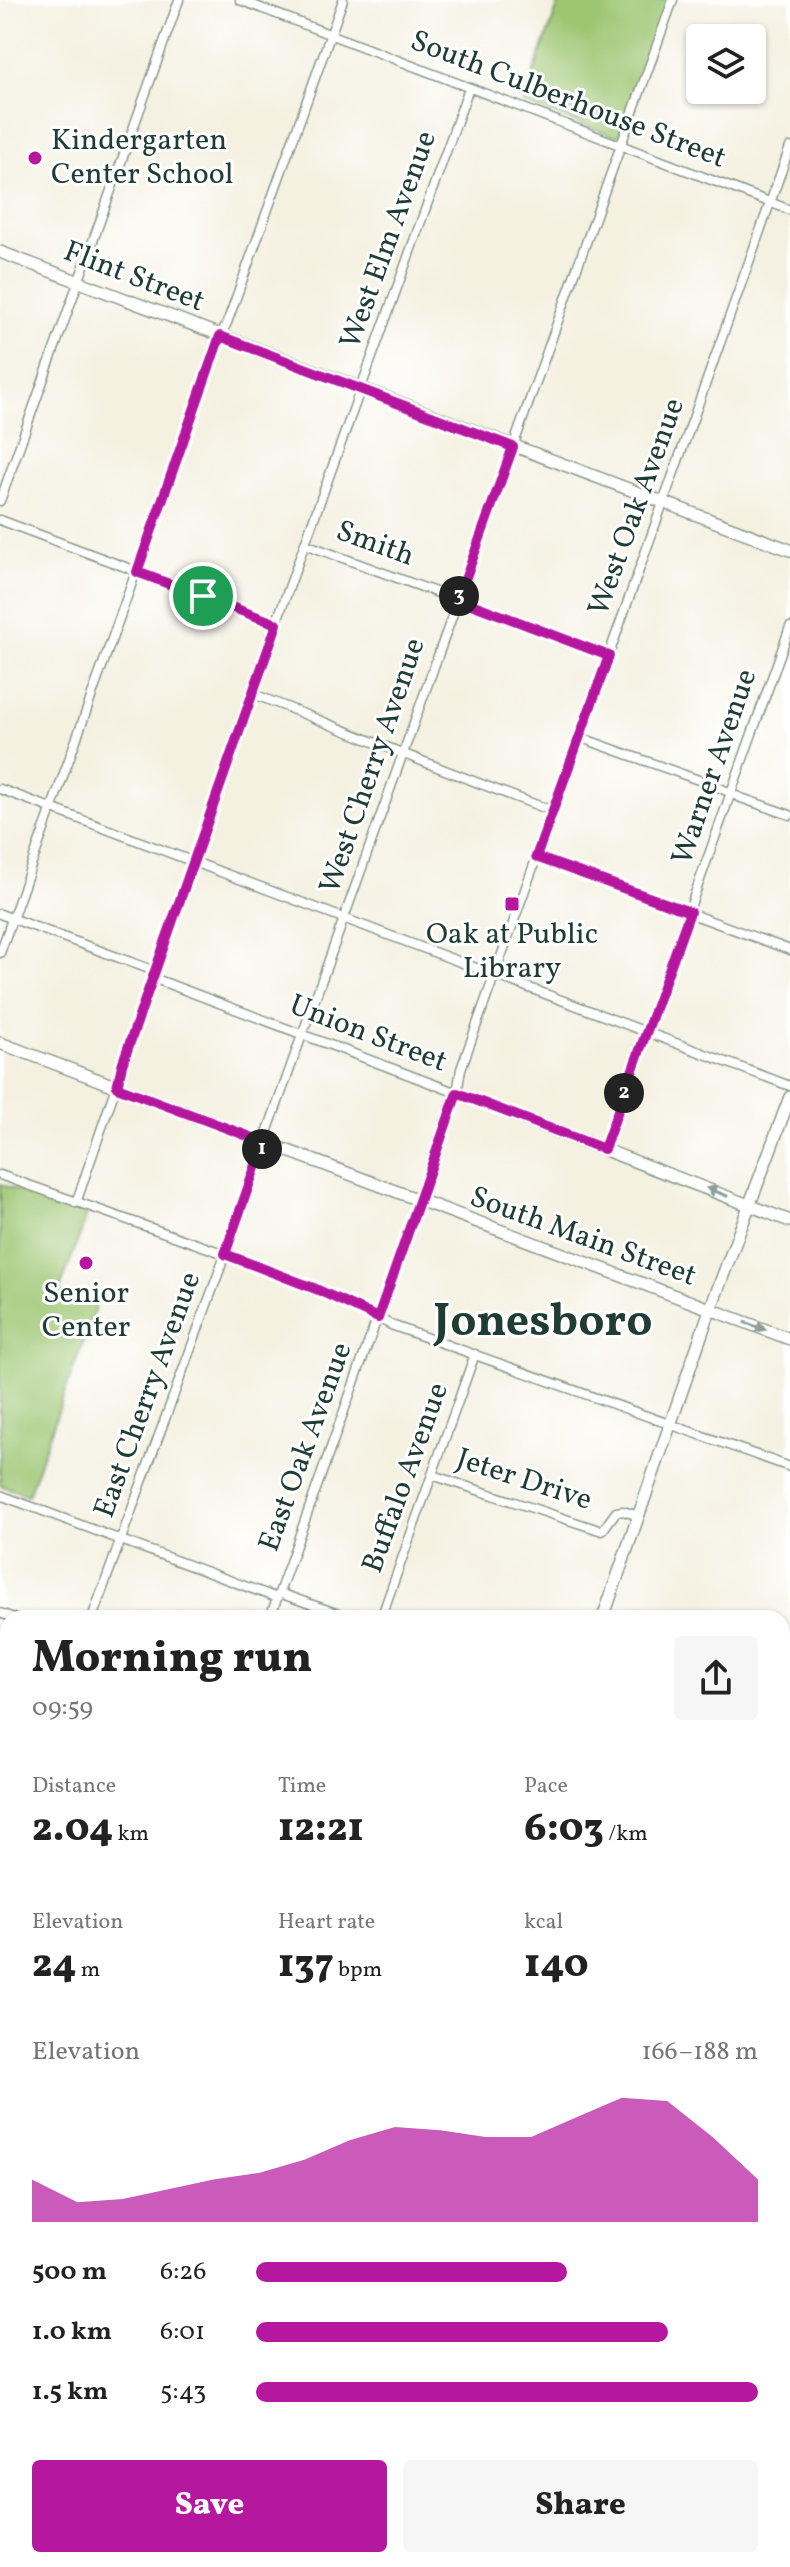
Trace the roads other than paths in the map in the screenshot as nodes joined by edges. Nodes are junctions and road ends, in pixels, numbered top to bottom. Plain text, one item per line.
1 (179, 0) edge
2 (240, 0) edge
3 (343, 0) edge
4 (673, 0) edge
5 (330, 34) junction
6 (469, 88) junction
7 (621, 145) junction
8 (790, 147) edge
9 (770, 202) junction
10 (790, 210) edge
11 (0, 252) edge
12 (78, 282) junction
13 (220, 336) junction
14 (361, 390) junction
15 (513, 447) junction
16 (0, 501) edge
17 (664, 504) junction
18 (0, 520) edge
19 (305, 544) junction
20 (790, 550) edge
21 (137, 572) junction
22 (458, 599) junction
23 (277, 624) junction
24 (790, 627) edge
25 (609, 656) junction
26 (251, 693) junction
27 (579, 737) junction
28 (402, 755) junction
29 (0, 789) edge
30 (731, 793) junction
31 (52, 808) junction
32 (553, 811) junction
33 (790, 815) edge
34 (536, 857) junction
35 (194, 862) junction
36 (690, 912) junction
37 (0, 914) edge
38 (13, 919) junction
39 (345, 919) junction
40 (790, 950) edge
41 (0, 953) edge
42 (154, 974) junction
43 (496, 974) junction
44 (646, 1032) junction
45 (303, 1035) junction
46 (0, 1043) edge
47 (790, 1086) edge
48 (117, 1087) junction
49 (457, 1093) junction
50 (790, 1097) edge
51 (264, 1142) junction
52 (604, 1149) junction
53 (0, 1175) edge
54 (419, 1201) junction
55 (76, 1203) junction
56 (749, 1205) junction
57 (790, 1221) edge
58 (225, 1254) junction
59 (710, 1310) junction
60 (378, 1318) junction
61 (790, 1339) edge
62 (475, 1354) junction
63 (670, 1425) junction
64 (790, 1467) edge
65 (432, 1475) junction
66 (0, 1495) edge
67 (639, 1516) junction
68 (120, 1540) junction
69 (278, 1596) junction
70 (95, 1610) edge
71 (273, 1610) edge
72 (324, 1610) edge
73 (384, 1610) edge
74 (606, 1610) edge

1 - 12 street
2 - 5 street, South Culberhouse Street
3 - 5 street
4 - 7 street, West Cherry Avenue
5 - 6 street, South Culberhouse Street
5 - 13 street
6 - 7 street, South Culberhouse Street
6 - 14 street, West Elm Avenue
7 - 9 street, South Culberhouse Street
7 - 15 street, West Cherry Avenue
8 - 9 street, West Oak Avenue
9 - 10 street, South Culberhouse Street
9 - 17 street, West Oak Avenue
11 - 12 street, Flint Street
12 - 13 street, Flint Street
12 - 16 street
13 - 14 street, Flint Street
13 - 21 street
14 - 15 street, Flint Street
14 - 19 street, West Elm Avenue
15 - 17 street, Flint Street
15 - 22 street, West Cherry Avenue
17 - 20 street, Flint Street
17 - 25 street, West Oak Avenue
18 - 21 street
19 - 22 street, Smith
19 - 23 street, West Elm Avenue
21 - 23 street
21 - 31 street
22 - 25 street, Smith
22 - 28 street, West Cherry Avenue
23 - 26 street, West Elm Avenue
24 - 30 street, Warner Avenue
25 - 27 street, West Oak Avenue
26 - 28 street
26 - 35 street, West Elm Avenue
27 - 30 street
27 - 32 street, West Oak Avenue
28 - 32 street
28 - 39 street, West Cherry Avenue
29 - 31 street
30 - 33 street
30 - 36 street, Warner Avenue
31 - 35 street
31 - 38 street
32 - 34 street, West Oak Avenue
34 - 36 street
34 - 43 street, West Oak Avenue
35 - 39 street
35 - 42 street, West Elm Avenue
36 - 40 street
36 - 44 street, Warner Avenue
37 - 38 street, Union Street
38 - 41 street
38 - 42 street, Union Street
39 - 43 street
39 - 45 street, West Cherry Avenue
42 - 45 street, Union Street
42 - 48 street, West Elm Avenue
43 - 44 street
43 - 49 street, West Oak Avenue
44 - 47 street
44 - 52 street, Warner Avenue
45 - 49 street, Union Street
45 - 51 street, West Cherry Avenue
46 - 48 street, South Main Street
48 - 51 street, South Main Street
48 - 55 street, West Elm Avenue
49 - 52 street, Union Street
49 - 54 street, West Oak Avenue
50 - 56 street
51 - 54 street, South Main Street
51 - 58 street, East Cherry Avenue
56 -> 52 street, Union Street
53 - 55 street
54 - 59 street, South Main Street
54 - 60 street, East Oak Avenue
55 - 58 street
56 - 57 street, Union Street
56 - 59 street
58 - 60 street
58 - 68 street, East Cherry Avenue
59 -> 61 street, South Main Street
59 - 63 street
60 - 62 street
60 - 69 street, East Oak Avenue
62 - 63 street
62 - 65 street, Buffalo Avenue
63 - 64 street
63 - 67 street
65 - 67 street, Jeter Drive
65 - 73 street, Buffalo Avenue
66 - 68 street
67 - 74 street
68 - 69 street
68 - 70 street, East Cherry Avenue
69 - 71 street, East Oak Avenue
69 - 72 street

